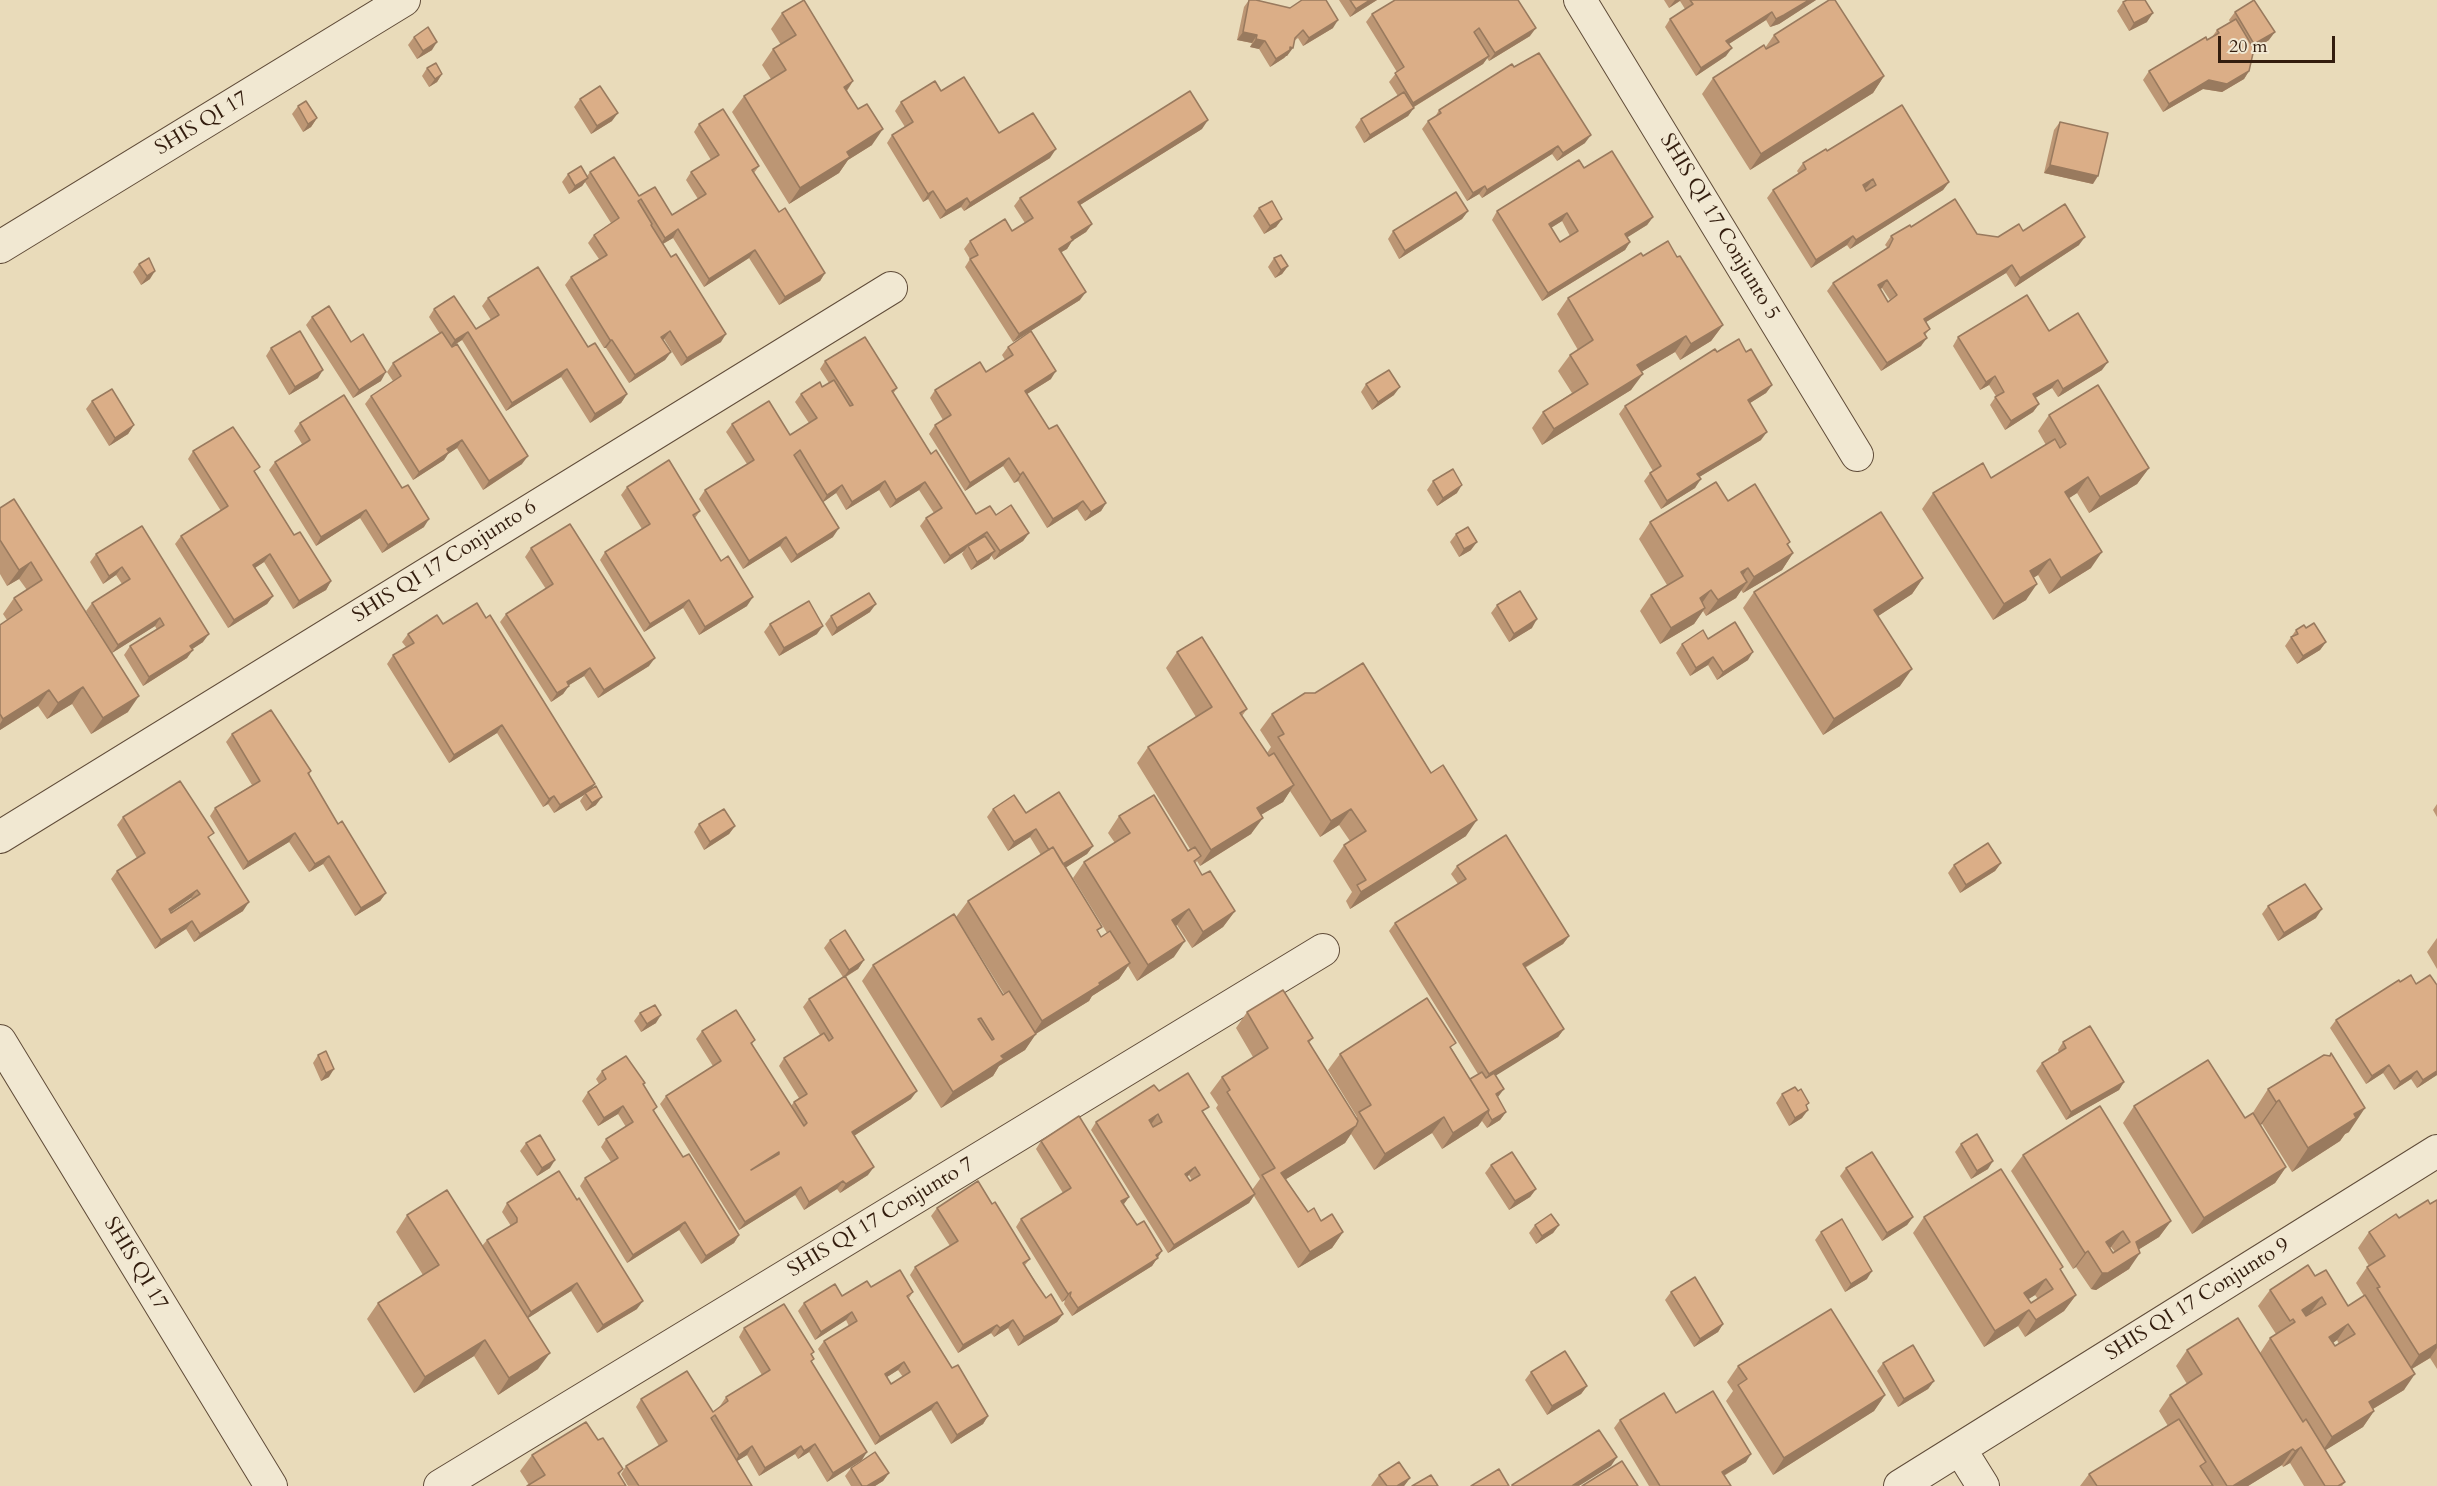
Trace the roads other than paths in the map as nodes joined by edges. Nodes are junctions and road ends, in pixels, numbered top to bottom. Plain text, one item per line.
1 (404, 0) edge
2 (1580, 0) edge
3 (0, 247) edge
4 (891, 288) dead end
5 (1857, 455) dead end
6 (0, 837) edge
7 (1323, 950) dead end
8 (0, 1041) edge
9 (2437, 1151) edge
10 (1960, 1449) junction
11 (271, 1486) edge
12 (440, 1486) edge
13 (1900, 1486) edge
14 (1983, 1486) edge

1 - 3 street, SHIS QI 17
2 - 5 street, SHIS QI 17 Conjunto 5
4 - 6 street, SHIS QI 17 Conjunto 6
7 - 12 street, SHIS QI 17 Conjunto 7
8 - 11 street, SHIS QI 17
9 - 10 street, SHIS QI 17 Conjunto 9
10 - 13 street, SHIS QI 17 Conjunto 9
10 - 14 street

